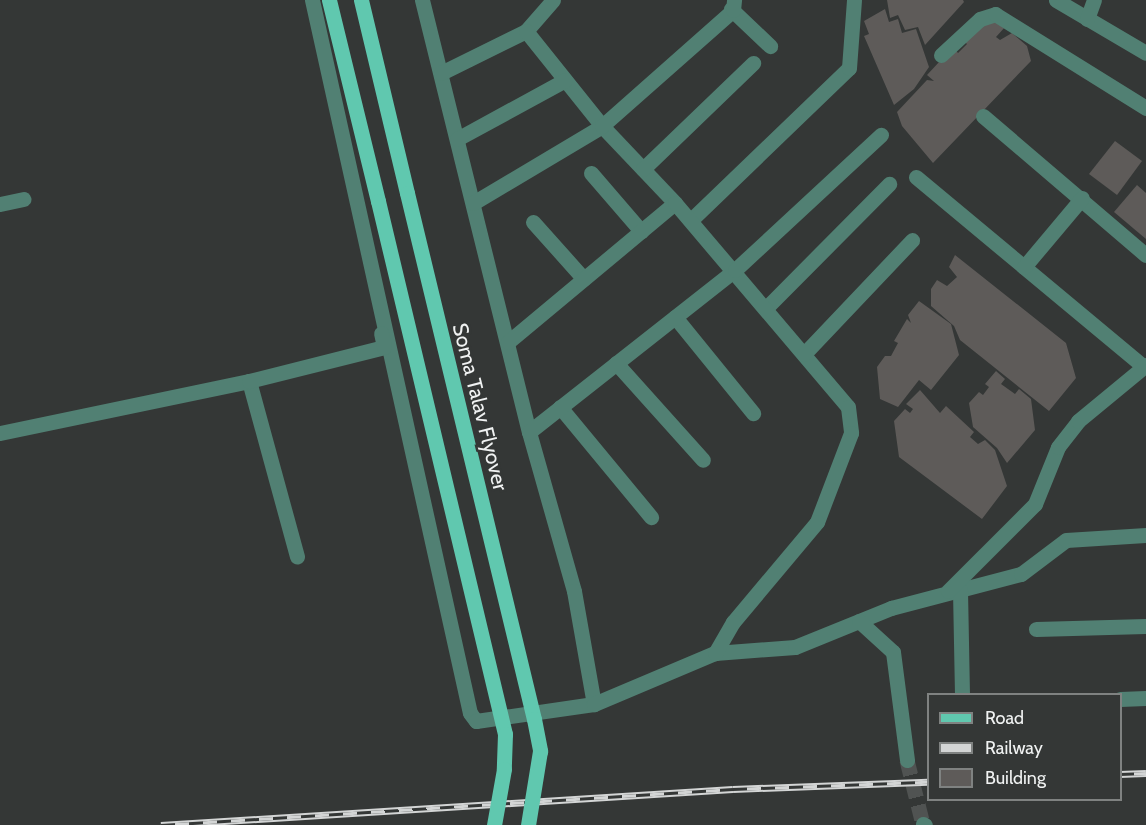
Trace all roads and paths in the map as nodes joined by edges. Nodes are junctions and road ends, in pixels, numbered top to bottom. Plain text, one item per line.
1 (301, 0) edge
2 (312, 0) edge
3 (329, 0) edge
4 (362, 0) edge
5 (422, 0) edge
6 (553, 0) edge
7 (855, 0) edge
8 (1056, 0) edge
9 (1094, 0) edge
10 (733, 6) edge
11 (1087, 19) junction
12 (526, 31) junction
13 (770, 46) dead end
14 (1146, 53) edge
15 (940, 56) dead end
16 (753, 63) dead end
17 (441, 73) junction
18 (565, 80) junction
19 (1146, 108) edge
20 (983, 116) dead end
21 (602, 126) junction
22 (881, 135) dead end
23 (457, 139) junction
24 (642, 169) junction
25 (591, 173) dead end
26 (916, 177) dead end
27 (889, 184) dead end
28 (1082, 198) junction
29 (23, 199) dead end
30 (472, 203) junction
31 (675, 203) junction
32 (0, 204) edge
33 (691, 220) junction
34 (533, 222) dead end
35 (641, 231) junction
36 (912, 240) dead end
37 (1146, 255) edge
38 (1024, 267) junction
39 (735, 270) junction
40 (584, 279) junction
41 (766, 308) junction
42 (675, 317) junction
43 (508, 342) junction
44 (804, 354) junction
45 (616, 363) junction
46 (1145, 366) edge
47 (249, 381) junction
48 (560, 407) junction
49 (753, 413) dead end
50 (529, 432) junction
51 (0, 433) edge
52 (703, 460) dead end
53 (651, 517) dead end
54 (1146, 535) edge
55 (297, 556) dead end
56 (953, 592) junction
57 (859, 621) junction
58 (1146, 626) edge
59 (1036, 629) dead end
60 (714, 653) junction
61 (962, 693) edge
62 (1146, 698) edge
63 (1122, 699) edge
64 (594, 704) junction
65 (907, 760) tunnel mouth
66 (494, 825) edge
67 (528, 825) edge

1 - 47 street
2 - 64 street
3 - 66 main road, bridge
4 - 67 main road, Soma Talav Flyover, bridge
5 - 17 street
6 - 12 street
7 - 33 street
8 - 11 street
9 - 11 street
10 - 13 street
10 - 21 street
11 - 14 street
12 - 17 street
12 - 18 street
15 - 19 street
16 - 24 street
17 - 23 street
18 - 21 street
18 - 23 street
20 - 28 street
21 - 24 street
21 - 30 street
22 - 39 street
23 - 30 street
24 - 31 street
25 - 35 street
26 - 38 street
27 - 41 street
28 - 37 street
28 - 38 street
29 - 32 street
30 - 43 street
31 - 33 street
31 - 35 street
33 - 39 street
34 - 40 street
35 - 40 street
36 - 44 street
38 - 46 street
39 - 41 street
39 - 42 street
40 - 43 street
41 - 44 street
42 - 45 street
42 - 49 street
43 - 50 street
44 - 60 street
45 - 48 street
45 - 52 street
46 - 56 street
47 - 51 street
47 - 55 street
48 - 50 street
48 - 53 street
50 - 64 street
54 - 56 street
56 - 57 street
56 - 61 street
57 - 60 street
57 - 65 street
58 - 59 street
60 - 64 street
62 - 63 street

